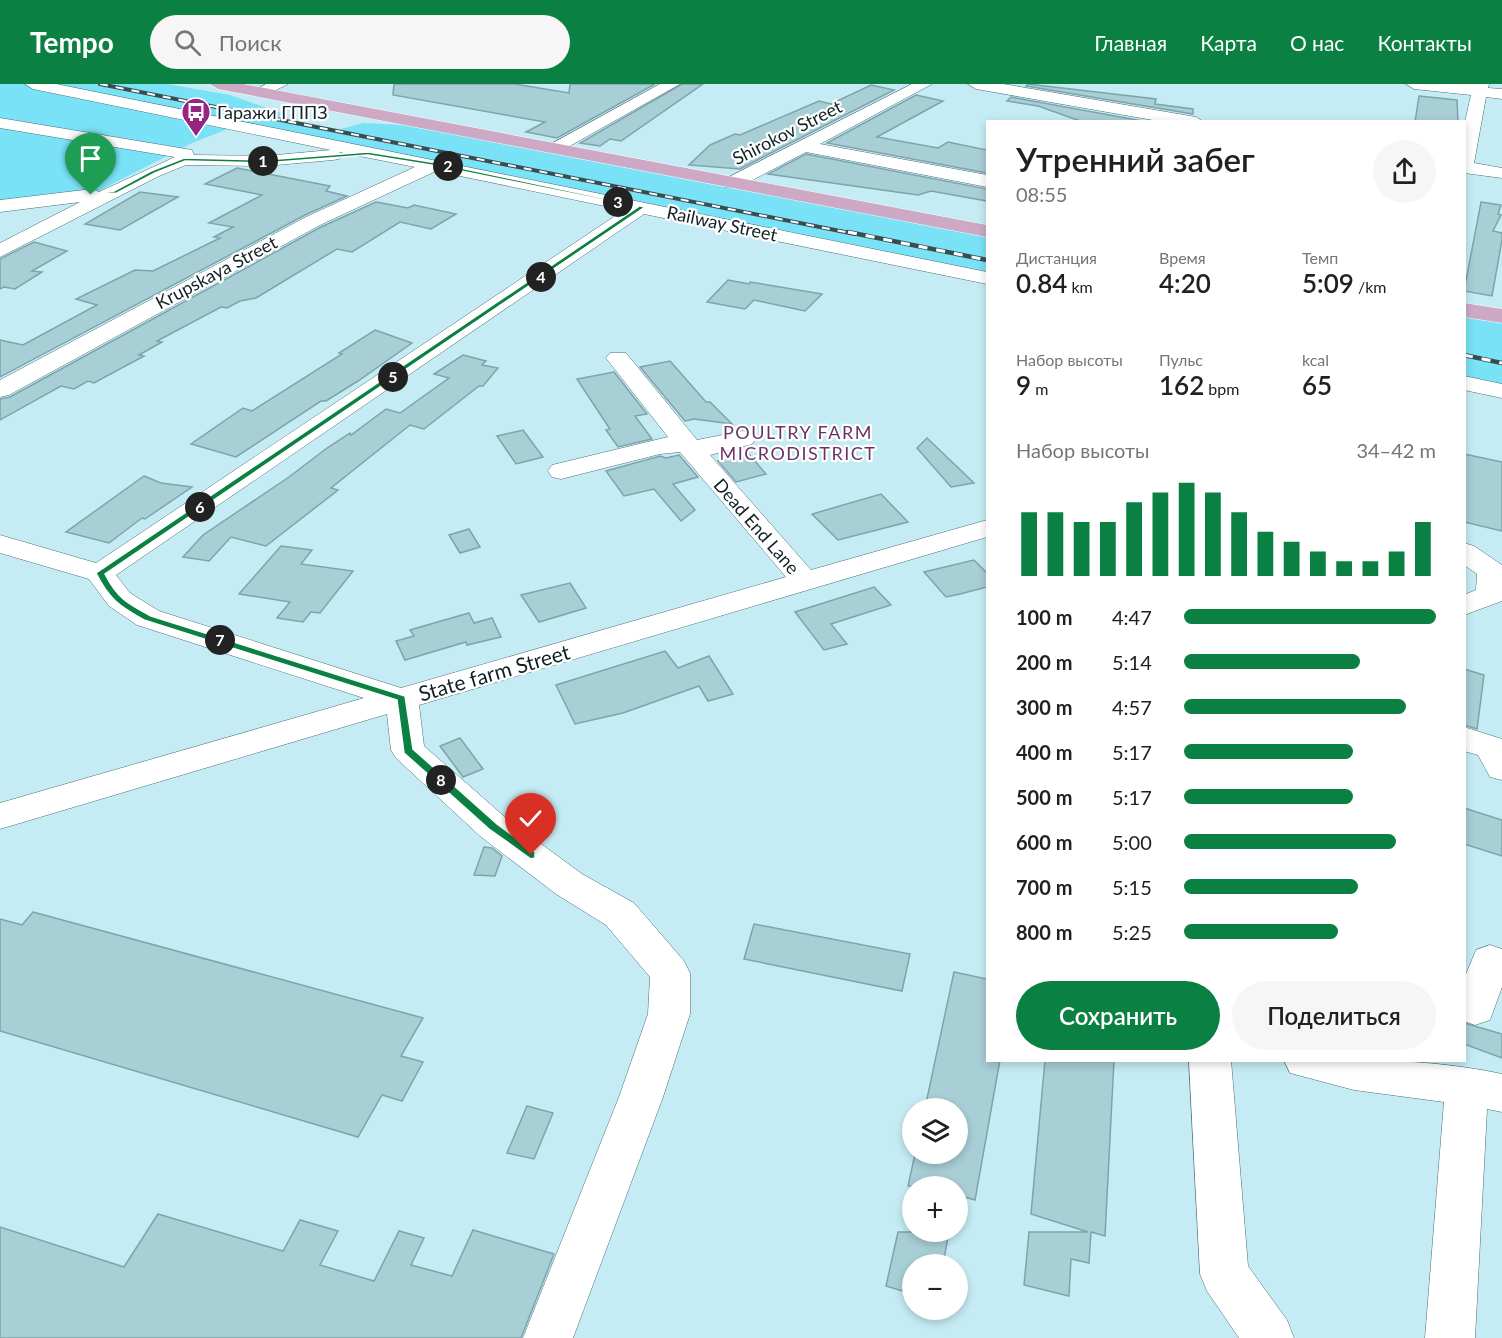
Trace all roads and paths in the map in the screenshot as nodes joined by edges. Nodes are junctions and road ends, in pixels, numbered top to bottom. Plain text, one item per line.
1 (33, 84) edge
2 (218, 84) edge
3 (280, 84) edge
4 (672, 84) edge
5 (924, 84) edge
6 (976, 84) edge
7 (1414, 84) edge
8 (1480, 88) edge
9 (260, 93) junction
10 (1502, 94) edge
11 (1184, 120) edge
12 (0, 123) edge
13 (249, 128) junction
14 (802, 146) junction
15 (553, 148) junction
16 (195, 149) junction
17 (368, 153) junction
18 (1466, 158) edge
19 (437, 164) junction
20 (1466, 168) edge
21 (1502, 173) edge
22 (986, 181) edge
23 (732, 183) junction
24 (115, 192) junction
25 (0, 206) edge
26 (642, 207) junction
27 (986, 231) edge
28 (0, 251) edge
29 (986, 278) edge
30 (1466, 310) edge
31 (1502, 316) edge
32 (618, 358) dead end
33 (1466, 383) edge
34 (0, 390) edge
35 (1502, 392) edge
36 (743, 439) dead end
37 (687, 445) junction
38 (561, 471) dead end
39 (986, 528) edge
40 (0, 544) edge
41 (1466, 553) edge
42 (100, 573) junction
43 (806, 582) junction
44 (1466, 605) edge
45 (402, 699) junction
46 (1466, 740) edge
47 (1502, 768) edge
48 (0, 816) edge
49 (1502, 965) edge
50 (1475, 1008) dead end
51 (1210, 1062) edge
52 (1312, 1062) edge
53 (1485, 1089) edge
54 (548, 1338) edge
55 (1269, 1338) edge
56 (1450, 1338) edge

1 - 13 street, Railway Street
2 - 9 main road, Railway Street
3 - 9 street
4 - 15 street
5 - 14 street, Shirokov Street
6 - 11 street
7 - 8 street
8 - 10 street
8 - 18 street
9 - 15 main road, Railway Street
12 - 16 street
13 - 16 street
13 - 17 street, Railway Street
14 - 22 street
14 - 23 street, Shirokov Street
15 - 23 main road, Railway Street
16 - 17 street
16 - 24 street
17 - 19 street, Railway Street
19 - 26 street, Railway Street
19 - 34 street, Krupskaya Street
20 - 21 street
23 - 27 main road, Railway Street
24 - 25 street
24 - 28 street
26 - 29 street, Railway Street
26 - 42 street
30 - 31 main road
32 - 37 street, Dead End Lane
33 - 35 street
36 - 37 street
37 - 38 street
37 - 43 street, Dead End Lane
39 - 43 street, State farm Street
40 - 42 street
41 - 44 street
42 - 45 street
43 - 45 street, State farm Street
45 - 48 street, State farm Street
45 - 54 street
46 - 47 street
49 - 50 street
51 - 55 street
52 - 53 street
53 - 56 street

